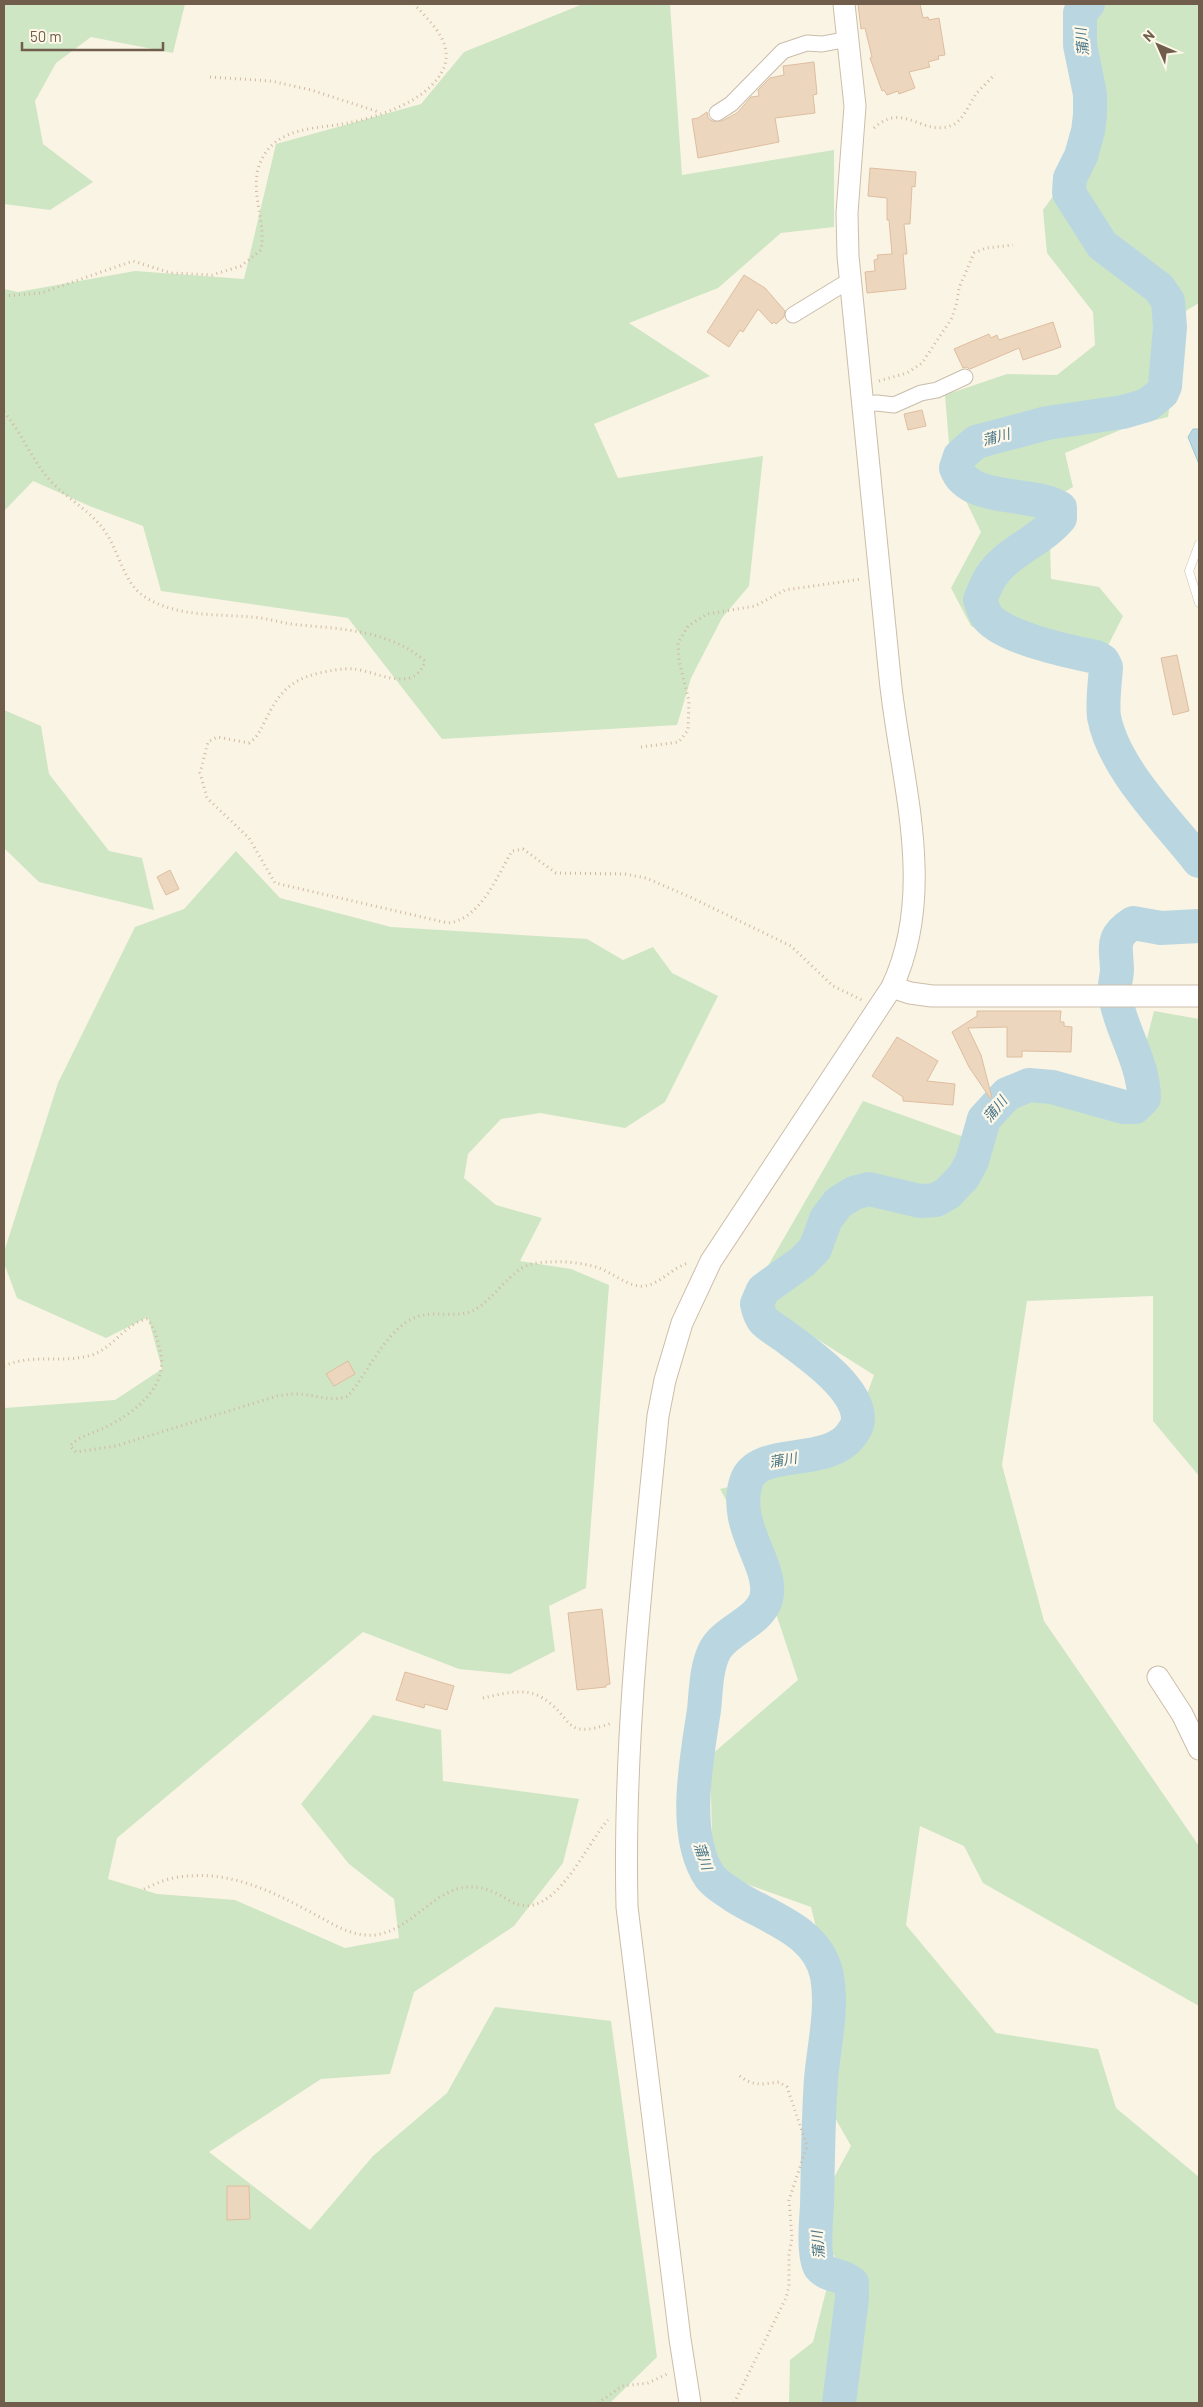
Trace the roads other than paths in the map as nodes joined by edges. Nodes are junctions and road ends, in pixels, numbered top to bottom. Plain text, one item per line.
1 (844, 4) edge
2 (849, 39) junction
3 (717, 114) dead end
4 (851, 284) junction
5 (793, 315) dead end
6 (965, 377) dead end
7 (862, 395) junction
8 (1199, 544) edge
9 (1199, 603) edge
10 (892, 987) junction
11 (1199, 996) edge
12 (1158, 1677) dead end
13 (1199, 1749) edge
14 (690, 2403) edge

1 - 2 street
2 - 3 street
2 - 4 street
4 - 5 street
4 - 7 street
6 - 7 street
7 - 10 street
8 - 9 lane
10 - 11 street
10 - 14 street
12 - 13 street

